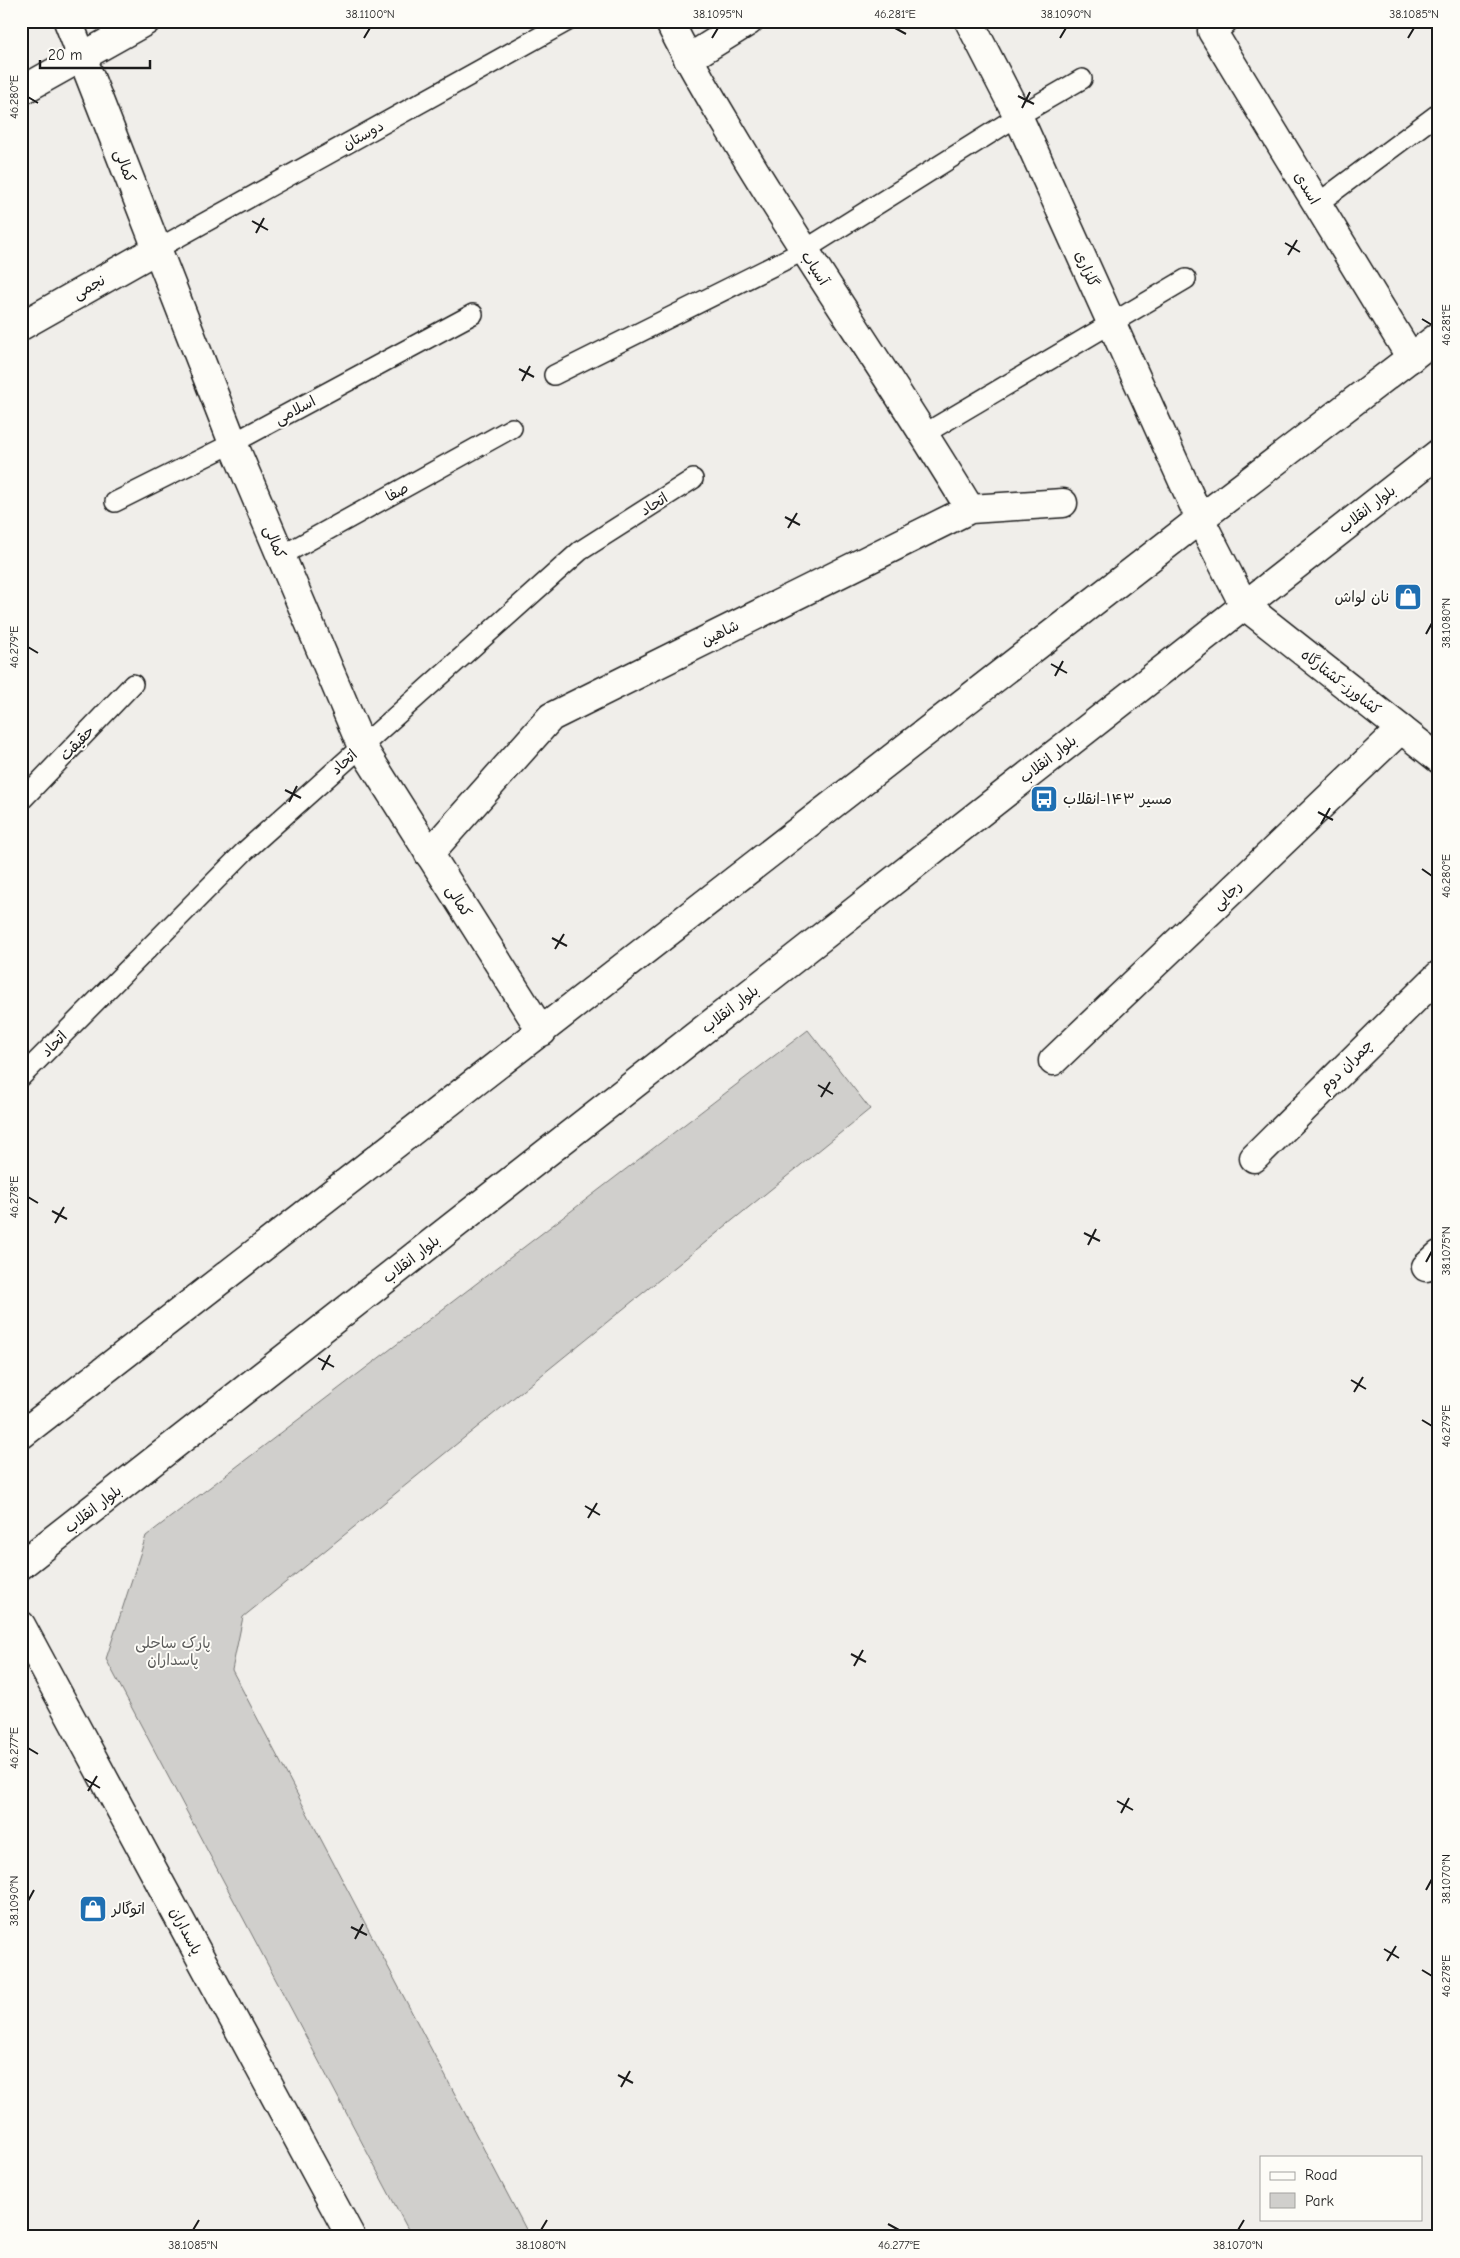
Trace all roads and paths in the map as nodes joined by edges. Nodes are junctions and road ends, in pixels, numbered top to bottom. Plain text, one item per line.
1 (68, 21) edge
2 (146, 21) edge
3 (568, 21) edge
4 (670, 21) edge
5 (749, 21) edge
6 (969, 21) edge
7 (1223, 21) edge
8 (82, 57) junction
9 (688, 59) junction
10 (1082, 79) dead end
11 (21, 91) edge
12 (1439, 113) edge
13 (1018, 116) junction
14 (1317, 204) junction
15 (157, 249) junction
16 (804, 251) junction
17 (1186, 279) dead end
18 (473, 314) dead end
19 (1112, 324) junction
20 (21, 326) edge
21 (1439, 336) edge
22 (1411, 358) junction
23 (554, 376) dead end
24 (512, 428) dead end
25 (924, 434) junction
26 (233, 443) junction
27 (1439, 453) edge
28 (693, 479) dead end
29 (115, 502) dead end
30 (1063, 503) dead end
31 (970, 509) junction
32 (1200, 519) junction
33 (281, 556) junction
34 (1244, 605) junction
35 (133, 684) dead end
36 (1402, 729) junction
37 (362, 747) junction
38 (1439, 758) edge
39 (21, 801) edge
40 (429, 854) junction
41 (1439, 975) edge
42 (542, 1032) junction
43 (1053, 1061) dead end
44 (21, 1077) edge
45 (1254, 1158) dead end
46 (21, 1435) edge
47 (21, 1565) edge
48 (21, 1625) edge
49 (351, 2237) edge

1 - 8 street, کمالی
2 - 8 street
3 - 15 lane, دوستان
4 - 9 street, آسیاب
5 - 9 street
6 - 13 street, گلزاری
7 - 14 street, اسدی
8 - 11 street
8 - 15 street, کمالی
9 - 16 street, آسیاب
10 - 13 lane
12 - 14 lane
13 - 16 lane
13 - 19 street, گلزاری
14 - 22 street, اسدی
15 - 20 street, نجمی
15 - 26 street, کمالی
16 - 23 lane
16 - 25 street, آسیاب
17 - 19 lane
18 - 26 lane, اسلامی
19 - 25 lane
19 - 32 street, گلزاری
21 - 22 street
22 - 32 street
24 - 33 lane, صفا
25 - 31 street, آسیاب
26 - 29 lane, اسلامی
26 - 33 street, کمالی
27 - 34 street, بلوار انقلاب
28 - 37 lane, اتحاد
30 - 31 street, شاهین
31 - 40 street, شاهین
32 - 34 street, گلزاری
32 - 42 street
33 - 37 street, کمالی
34 - 36 street, کشاورز-کشتارگاه
34 - 47 street, بلوار انقلاب
35 - 39 lane, حقیقت
36 - 38 street, کشاورز-کشتارگاه
36 - 43 street, رجایی
37 - 40 street, کمالی
37 - 44 lane, اتحاد
40 - 42 street, کمالی
41 - 45 street, چمران دوم
42 - 46 street
48 - 49 street, پاسداران

